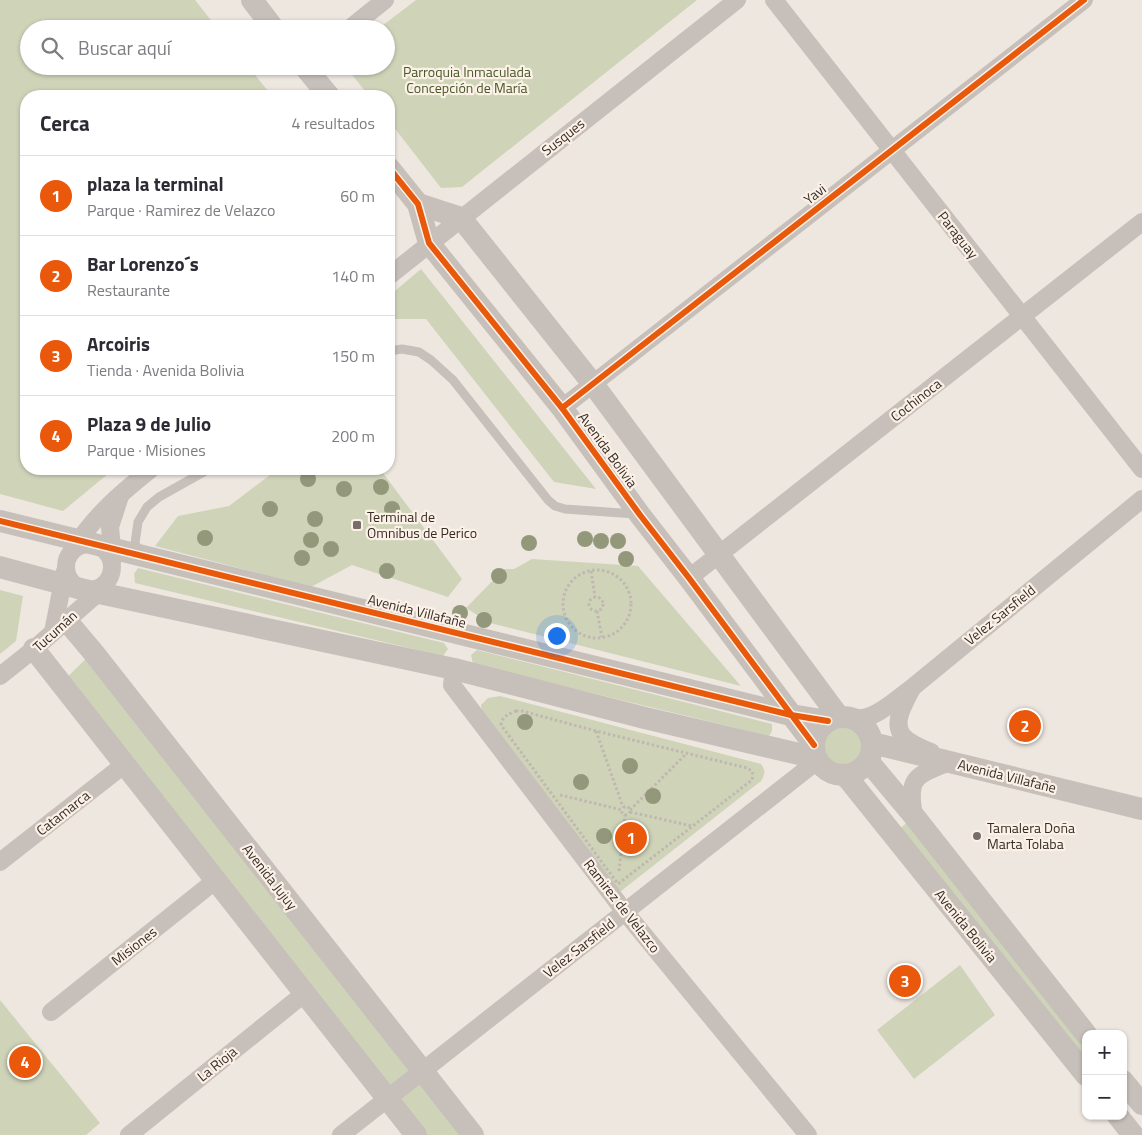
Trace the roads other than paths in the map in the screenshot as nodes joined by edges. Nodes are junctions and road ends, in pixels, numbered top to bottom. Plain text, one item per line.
1 (252, 0) edge
2 (385, 0) edge
3 (737, 0) edge
4 (774, 0) edge
5 (1084, 0) edge
6 (267, 20) edge
7 (360, 20) edge
8 (312, 75) edge
9 (324, 90) edge
10 (892, 150) junction
11 (395, 175) edge
12 (418, 204) junction
13 (461, 218) junction
14 (1142, 222) edge
15 (429, 243) junction
16 (395, 271) edge
17 (1022, 316) junction
18 (395, 350) edge
19 (593, 384) junction
20 (562, 408) junction
21 (1142, 469) edge
22 (144, 475) edge
23 (198, 475) edge
24 (121, 493) junction
25 (1142, 498) edge
26 (640, 515) junction
27 (0, 521) edge
28 (95, 549) junction
29 (141, 555) junction
30 (718, 555) junction
31 (0, 567) edge
32 (64, 576) junction
33 (689, 578) junction
34 (96, 588) junction
35 (60, 626) junction
36 (34, 649) junction
37 (454, 669) junction
38 (0, 676) edge
39 (913, 687) junction
40 (791, 715) junction
41 (839, 719) junction
42 (870, 752) junction
43 (816, 754) junction
44 (949, 762) junction
45 (125, 764) junction
46 (846, 776) junction
47 (1142, 809) edge
48 (914, 816) junction
49 (0, 862) edge
50 (216, 880) junction
51 (625, 912) junction
52 (304, 993) junction
53 (51, 1012) dead end
54 (1083, 1030) edge
55 (422, 1070) junction
56 (1085, 1075) edge
57 (1127, 1086) edge
58 (387, 1098) junction
59 (1142, 1104) edge
60 (1121, 1120) edge
61 (129, 1135) edge
62 (341, 1135) edge
63 (416, 1135) edge
64 (473, 1135) edge
65 (808, 1135) edge
66 (1133, 1135) edge

1 - 6 street
2 - 7 street
3 - 13 street, Susques
4 - 10 street, Paraguay
5 - 10 street, Yavi
8 - 9 street
10 - 17 street, Paraguay
10 - 19 street, Yavi
11 - 12 street, Avenida Bolivia
12 - 13 street
12 - 15 street, Avenida Bolivia
13 - 15 street, Susques
13 - 19 street, Avenida Bolivia
14 - 17 street, Cochinoca
15 - 16 street, Susques
15 - 20 street, Avenida Bolivia
17 - 21 street, Paraguay
17 - 30 street, Cochinoca
18 - 26 lane
19 - 20 street, Yavi
19 - 30 street, Avenida Bolivia
20 - 26 street, Avenida Bolivia
22 - 24 street
23 - 29 lane
24 - 28 street
24 - 28 street
25 - 39 street, Velez Sarsfield
26 - 33 street, Avenida Bolivia
27 - 28 street, Avenida Villafañe
28 - 29 street, Avenida Villafañe
28 - 32 street
28 - 34 street
29 - 40 street, Avenida Villafañe
30 - 33 street, Cochinoca
30 - 41 street, Avenida Bolivia
31 - 32 street
32 - 34 street
32 - 35 street
33 - 40 street, Avenida Bolivia
34 - 35 street, Tucumán
34 - 37 street
35 - 36 street, Tucumán
35 - 55 street, Avenida Jujuy
36 - 38 street, Tucumán
36 - 45 street
37 - 43 street
37 - 51 street, Ramirez de Velazco
39 - 41 street, Velez Sarsfield
39 - 44 street
40 - 41 street, Avenida Villafañe
40 - 43 street, Avenida Bolivia
41 - 42 street
41 - 43 street
42 - 44 street, Avenida Villafañe
42 - 46 street
42 - 48 street, Avenida Bolivia
43 - 46 street
43 - 51 street, Velez Sarsfield
44 - 47 street, Avenida Villafañe
44 - 48 street
45 - 49 street, Catamarca
45 - 50 street
46 - 56 street, Avenida Bolivia
48 - 54 street, Avenida Bolivia
50 - 52 street
50 - 53 street, Misiones
51 - 55 street, Velez Sarsfield
51 - 65 street, Ramirez de Velazco
52 - 58 street
52 - 61 street, La Rioja
55 - 58 street, Velez Sarsfield
55 - 64 street, Avenida Jujuy
57 - 59 street
58 - 62 street, Velez Sarsfield
58 - 63 street
60 - 66 street

